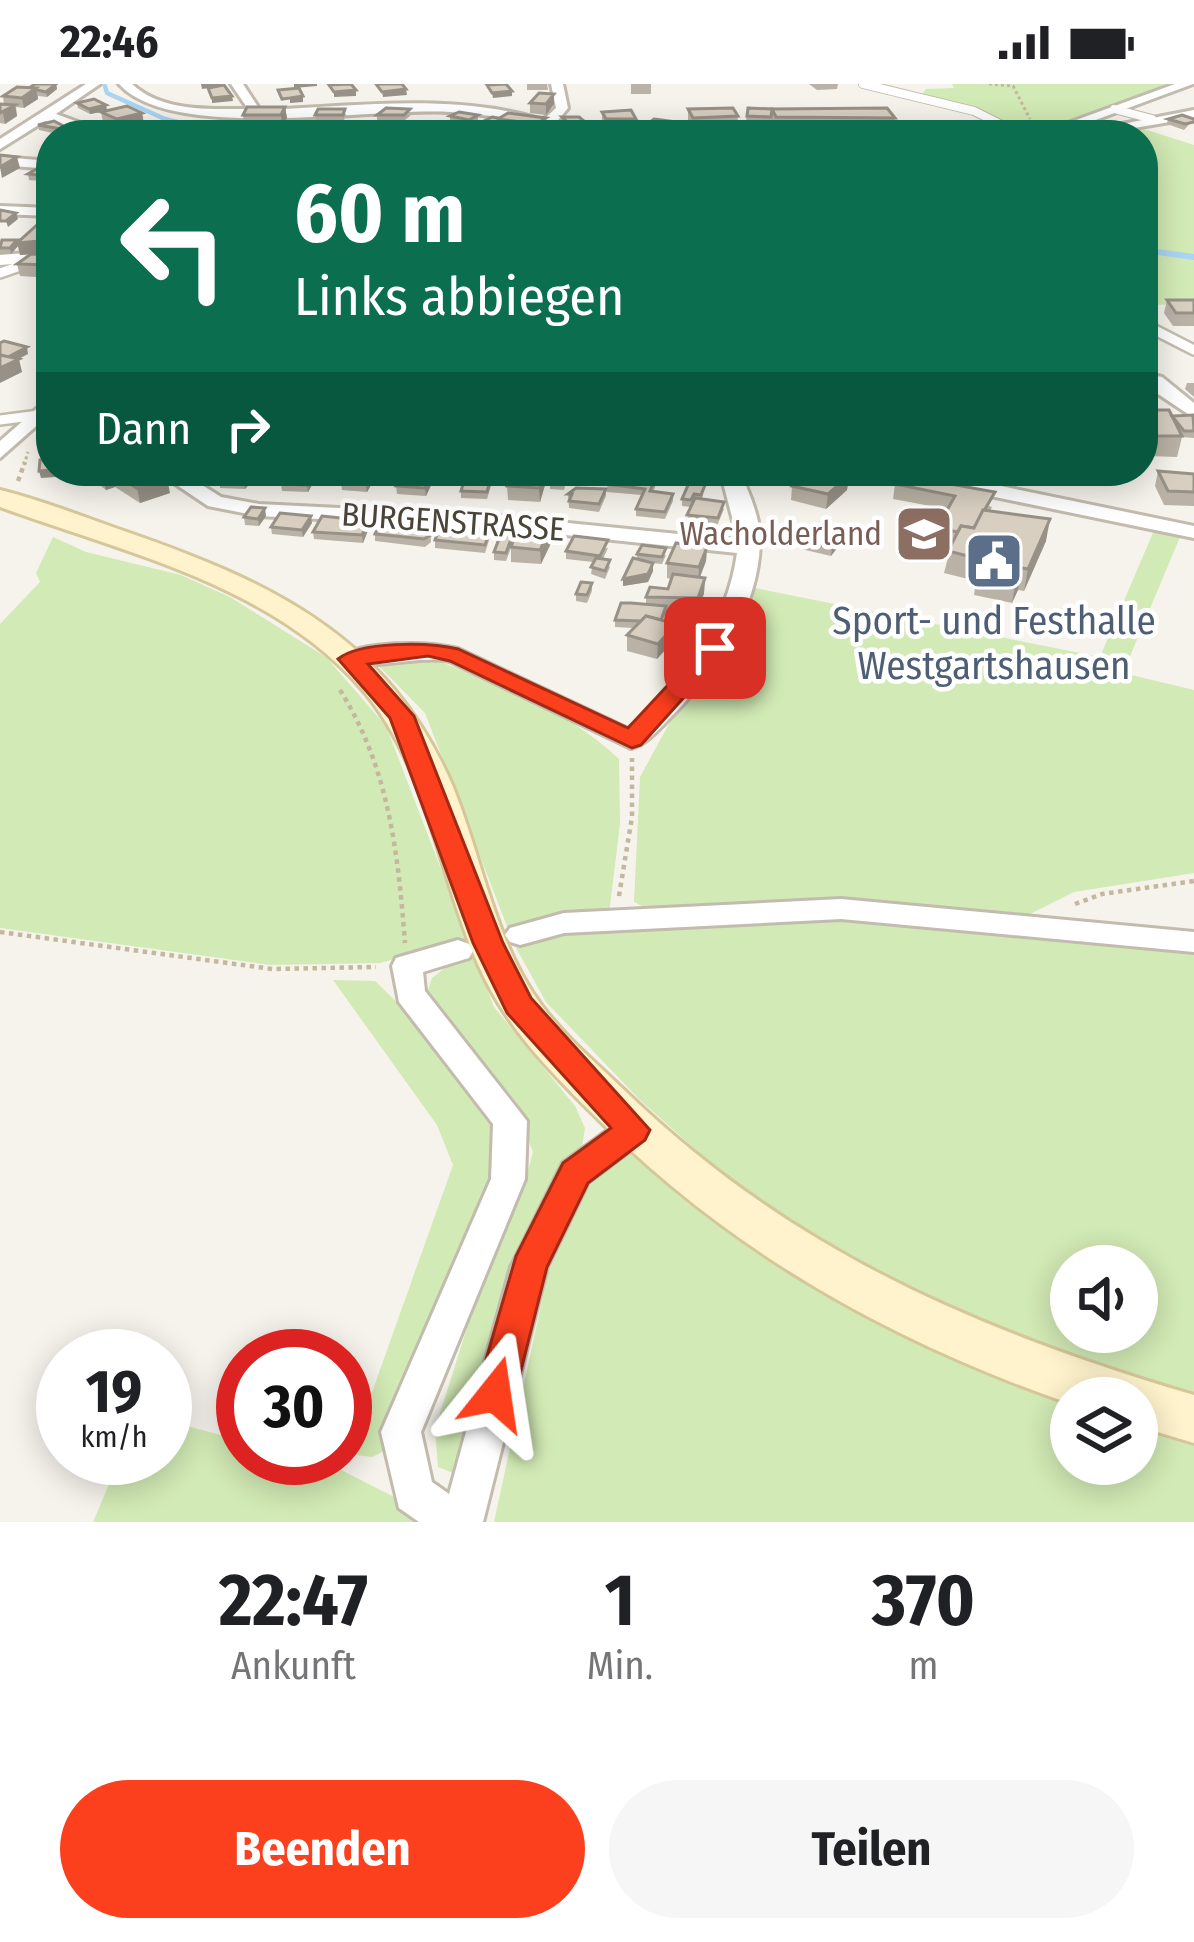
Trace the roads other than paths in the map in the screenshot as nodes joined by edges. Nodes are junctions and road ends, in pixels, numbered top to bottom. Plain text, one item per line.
1 (94, 84) edge
2 (125, 84) edge
3 (237, 84) edge
4 (557, 84) edge
5 (863, 84) edge
6 (1186, 84) edge
7 (419, 89) dead end
8 (416, 107) junction
9 (1114, 109) junction
10 (255, 111) junction
11 (1194, 114) edge
12 (39, 117) junction
13 (1152, 119) junction
14 (66, 120) edge
15 (507, 120) edge
16 (554, 120) edge
17 (992, 120) edge
18 (1084, 120) edge
19 (1147, 120) edge
20 (0, 146) edge
21 (0, 161) edge
22 (36, 164) edge
23 (0, 210) edge
24 (36, 211) edge
25 (36, 257) edge
26 (0, 260) edge
27 (36, 261) edge
28 (0, 273) edge
29 (1158, 332) edge
30 (1194, 350) edge
31 (1158, 384) edge
32 (36, 411) edge
33 (1194, 412) edge
34 (36, 418) edge
35 (0, 420) edge
36 (7, 447) edge
37 (189, 486) edge
38 (735, 486) edge
39 (971, 486) edge
40 (8, 492) edge
41 (1194, 532) edge
42 (748, 548) junction
43 (342, 671) junction
44 (520, 935) dead end
45 (1194, 942) edge
46 (458, 952) dead end
47 (633, 1130) junction
48 (1063, 1377) edge
49 (1158, 1408) edge
50 (1194, 1419) edge
51 (458, 1522) edge

1 - 12 street
2 - 10 street
3 - 10 street
4 - 16 street
5 - 17 lane
6 - 9 street
7 - 8 street
8 - 10 street
8 - 15 street
9 - 13 lane
9 - 18 street
11 - 13 street
12 - 14 street
12 - 20 street
13 - 19 street
21 - 22 street
23 - 24 street
25 - 26 street
27 - 28 lane
29 - 30 lane
31 - 33 street
32 - 35 lane
34 - 36 street
37 - 42 street, BURGENSTRASSE
38 - 42 street
39 - 41 street
40 - 43 main road
42 - 43 street
43 - 47 main road
44 - 45 street
46 - 51 street
47 - 48 main road
47 - 51 street
49 - 50 main road

